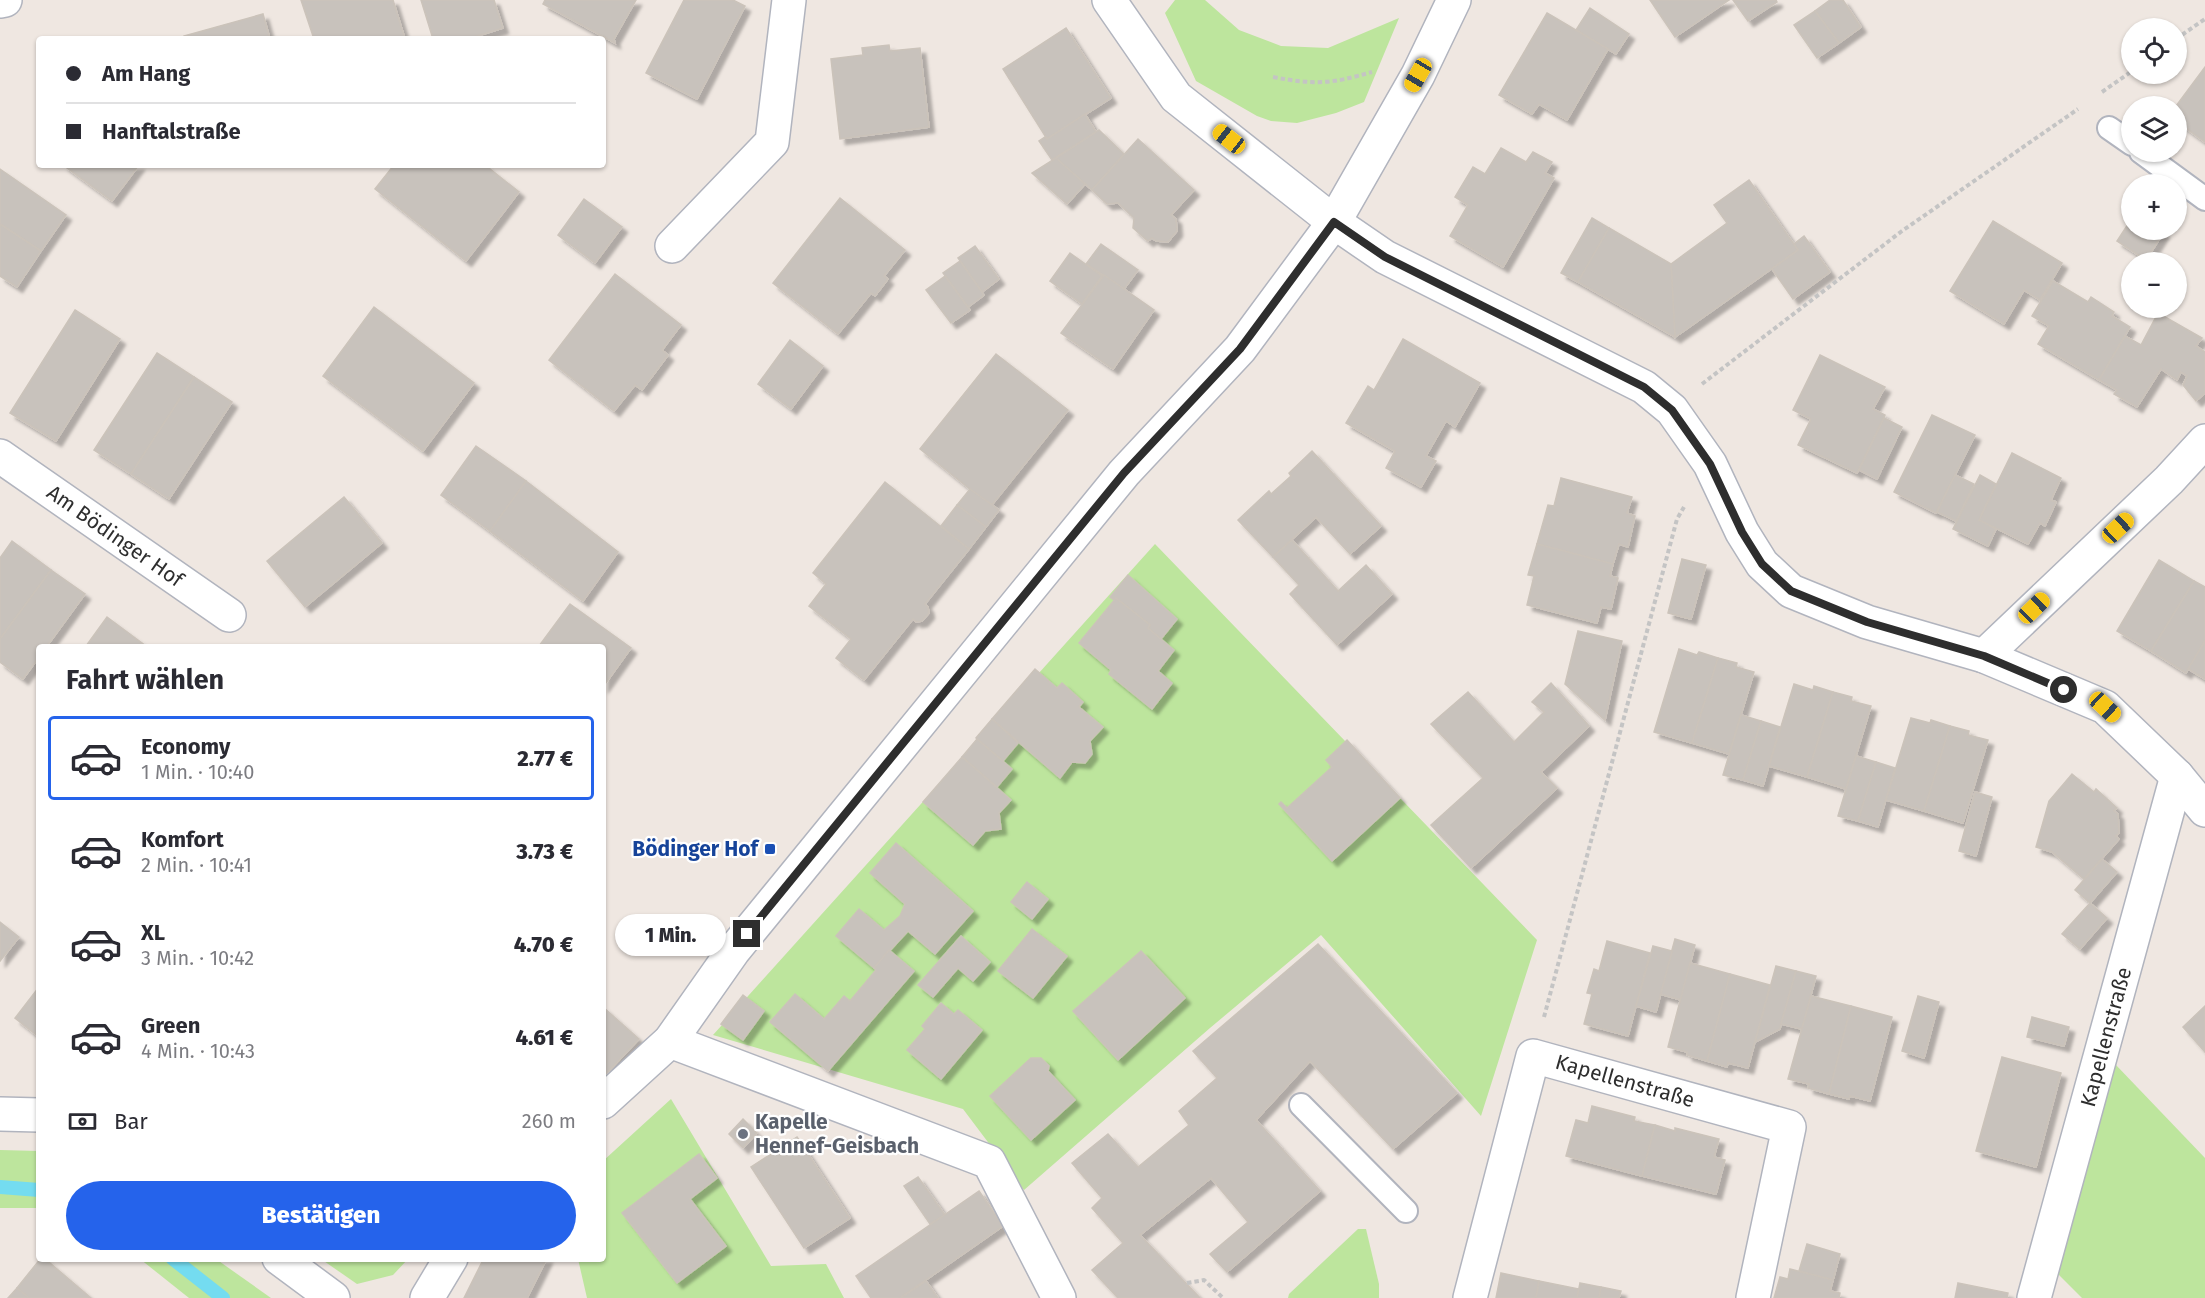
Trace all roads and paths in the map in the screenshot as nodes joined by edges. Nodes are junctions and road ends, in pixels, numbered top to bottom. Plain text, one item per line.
1 (5, 0) edge
2 (789, 0) edge
3 (1109, 0) edge
4 (1454, 0) edge
5 (0, 1) edge
6 (2205, 19) edge
7 (2187, 31) edge
8 (1418, 75) junction
9 (1273, 77) dead end
10 (2121, 78) edge
11 (2098, 94) dead end
12 (2082, 106) dead end
13 (2109, 128) dead end
14 (2121, 136) edge
15 (2155, 162) edge
16 (2205, 199) edge
17 (1334, 222) junction
18 (672, 246) dead end
19 (1672, 410) junction
20 (2205, 441) edge
21 (0, 456) edge
22 (1710, 464) junction
23 (229, 615) dead end
24 (1984, 656) junction
25 (2177, 776) junction
26 (2205, 792) edge
27 (2205, 810) edge
28 (670, 1041) junction
29 (1533, 1056) junction
30 (606, 1099) edge
31 (1301, 1105) dead end
32 (0, 1114) edge
33 (36, 1115) edge
34 (1406, 1211) dead end
35 (284, 1262) edge
36 (449, 1262) edge
37 (1186, 1283) dead end
38 (333, 1298) edge
39 (427, 1298) edge
40 (1059, 1298) edge
41 (1223, 1298) edge
42 (1470, 1298) edge
43 (1753, 1298) edge
44 (2034, 1298) edge

1 - 5 street
2 - 18 street
3 - 17 street
4 - 8 street
6 - 7 path
8 - 9 path
8 - 17 street
10 - 11 path
12 - 19 path
13 - 14 lane
15 - 16 lane
17 - 19 street
17 - 28 street
19 - 22 street
20 - 24 street
21 - 23 street, Am Bödinger Hof
22 - 24 street
22 - 29 path
24 - 25 street
25 - 26 street
25 - 27 street
25 - 44 street, Kapellenstraße
28 - 30 street
28 - 40 street
29 - 42 street, Kapellenstraße
29 - 43 street, Kapellenstraße
31 - 34 lane
32 - 33 street
35 - 38 street
36 - 39 street
37 - 41 path

